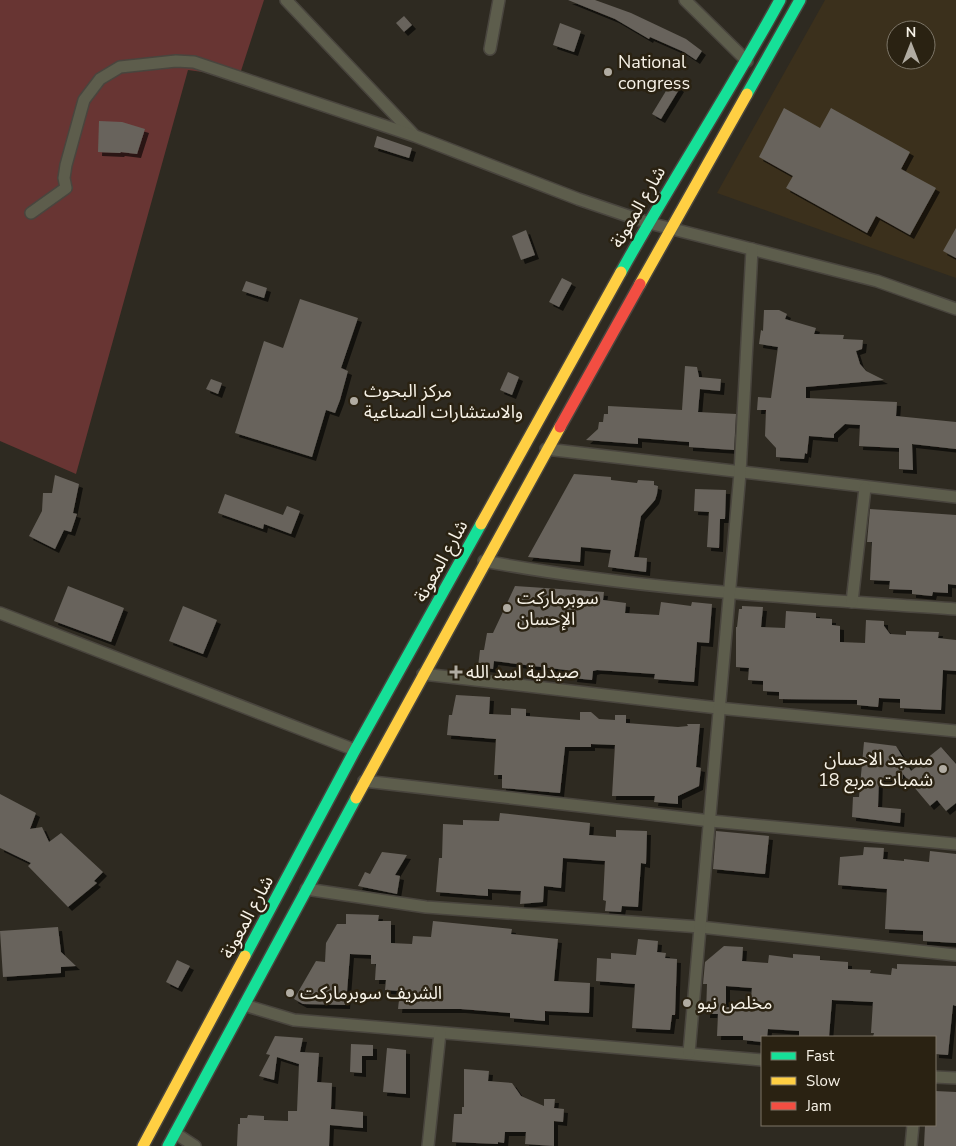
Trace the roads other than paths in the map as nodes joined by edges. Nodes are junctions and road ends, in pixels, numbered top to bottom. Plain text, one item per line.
1 (286, 0) edge
2 (499, 0) edge
3 (684, 0) edge
4 (780, 0) edge
5 (800, 0) edge
6 (490, 49) dead end
7 (747, 60) junction
8 (415, 136) junction
9 (31, 213) dead end
10 (649, 223) junction
11 (671, 227) junction
12 (752, 249) junction
13 (956, 309) edge
14 (546, 449) junction
15 (740, 473) junction
16 (865, 488) junction
17 (956, 498) edge
18 (484, 561) junction
19 (729, 594) junction
20 (852, 602) junction
21 (956, 609) edge
22 (0, 613) edge
23 (423, 674) junction
24 (718, 708) junction
25 (956, 731) edge
26 (355, 750) junction
27 (364, 781) junction
28 (711, 821) junction
29 (956, 844) edge
30 (306, 889) junction
31 (700, 927) junction
32 (956, 955) edge
33 (244, 1005) junction
34 (440, 1034) junction
35 (689, 1053) junction
36 (761, 1060) edge
37 (936, 1077) edge
38 (956, 1078) edge
39 (913, 1126) edge
40 (175, 1133) junction
41 (143, 1146) edge
42 (168, 1146) edge
43 (195, 1146) edge
44 (428, 1146) edge
45 (911, 1146) edge

1 - 8 street
2 - 6 street
3 - 7 street
4 - 7 highway, شارع المعونة
5 - 11 highway
7 - 10 highway, شارع المعونة
8 - 9 street
8 - 10 street
10 - 11 street
10 - 26 highway, شارع المعونة
11 - 12 street
11 - 14 highway
12 - 13 street
12 - 15 street
14 - 15 street
14 - 18 highway
15 - 16 street
15 - 19 street
16 - 17 street
16 - 20 street
18 - 19 street
18 - 23 highway
19 - 20 street
19 - 24 street
20 - 21 street
22 - 26 street
23 - 24 street
23 - 27 highway
24 - 25 street
24 - 28 street
26 - 41 highway, شارع المعونة
27 - 28 street
27 - 30 highway
28 - 29 street
28 - 31 street
30 - 31 street
30 - 33 highway
31 - 32 street
31 - 35 street
33 - 34 street
33 - 40 highway
34 - 35 street
34 - 44 street
35 - 36 street
37 - 38 street
39 - 45 street
40 - 42 highway
40 - 43 street

